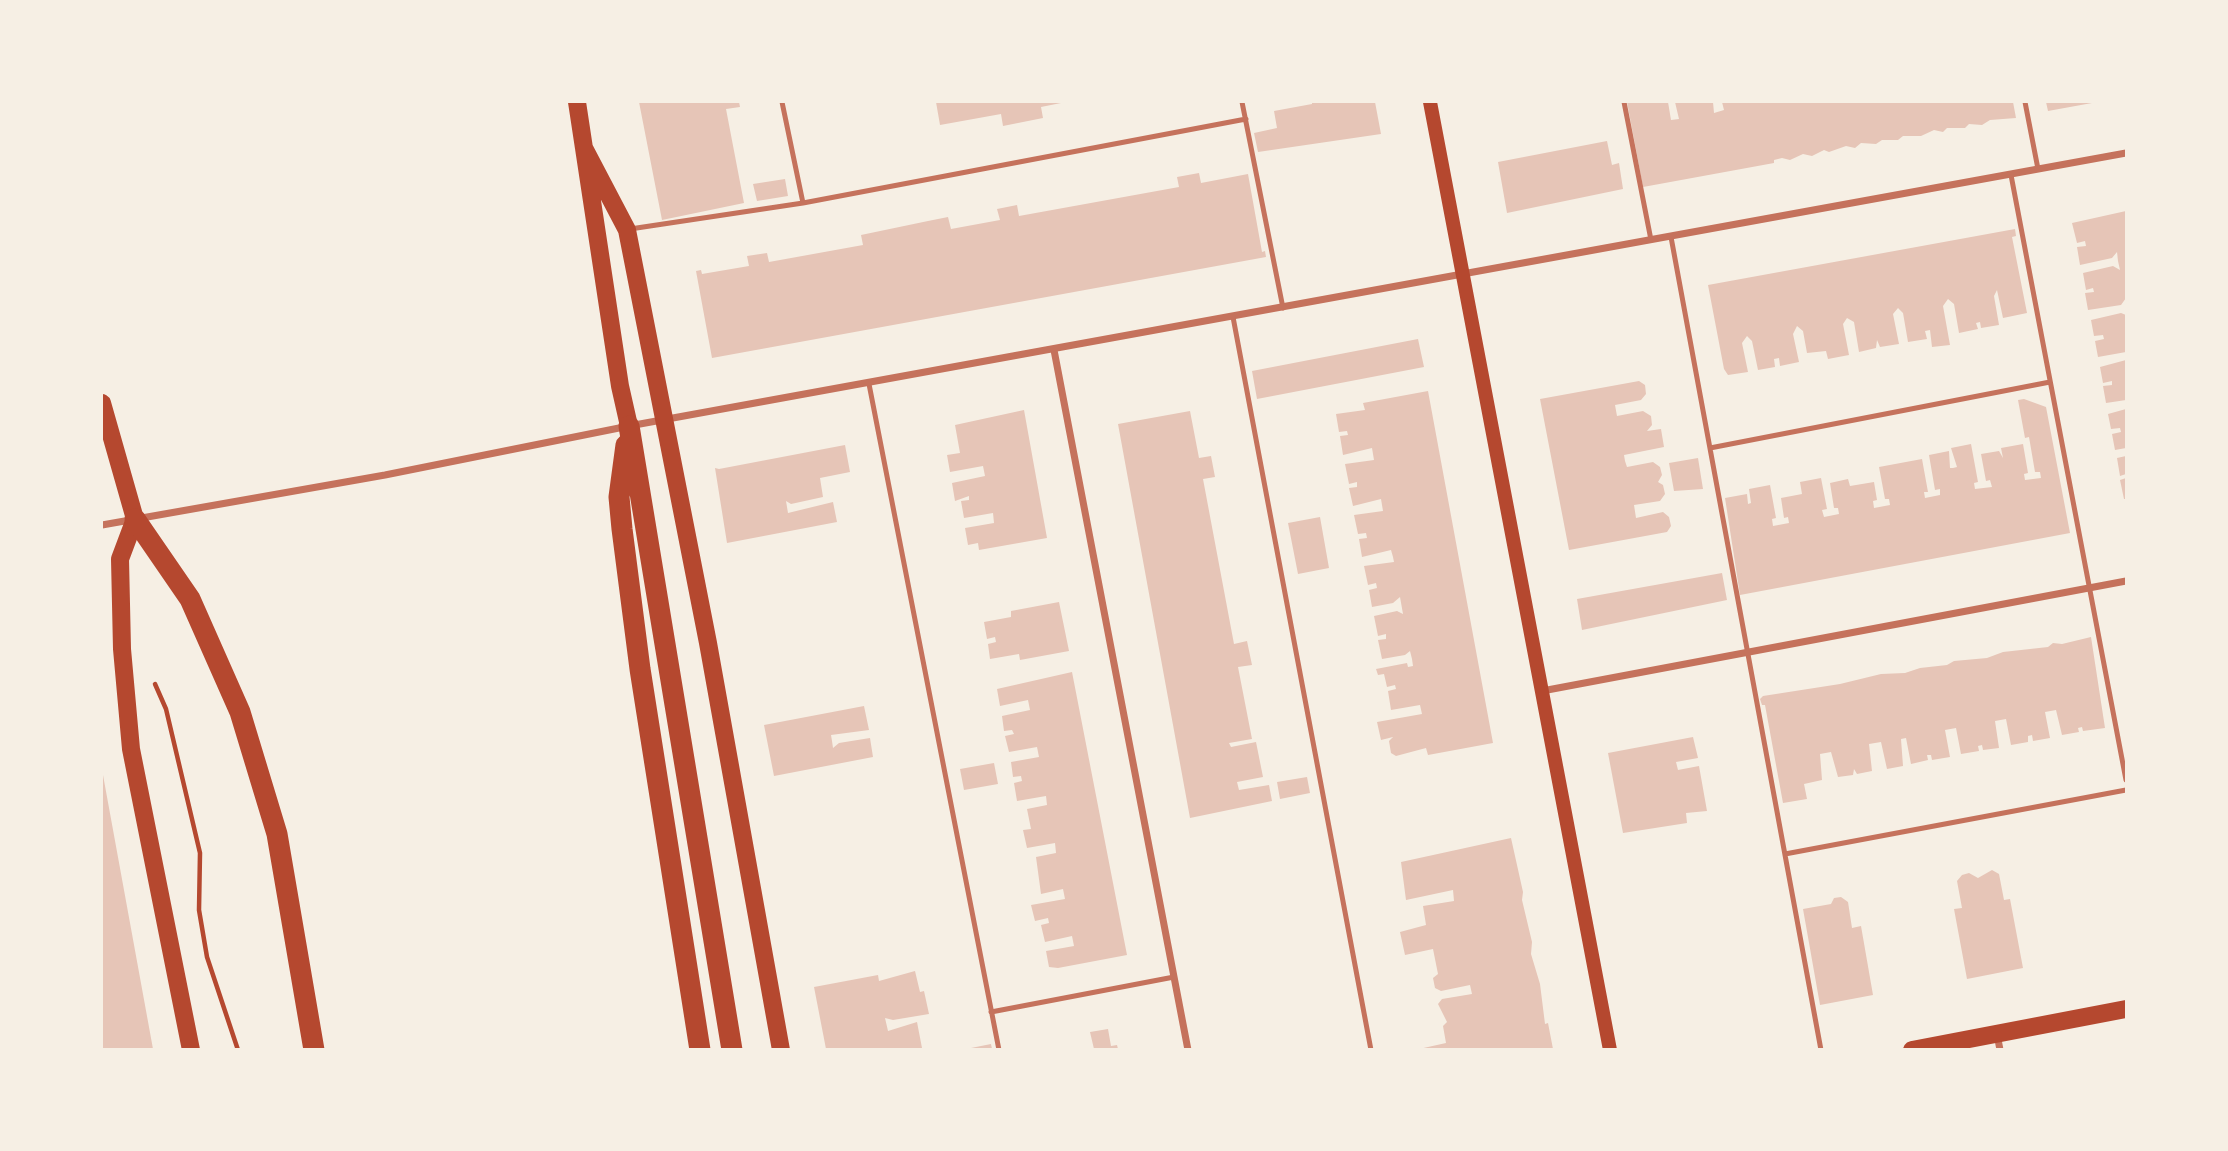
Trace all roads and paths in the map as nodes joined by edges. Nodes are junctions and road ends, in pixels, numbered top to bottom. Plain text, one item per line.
1 (577, 102) edge
2 (782, 102) edge
3 (1242, 102) edge
4 (1430, 102) edge
5 (1624, 102) edge
6 (2025, 102) edge
7 (1245, 119) junction
8 (584, 148) junction
9 (2126, 153) edge
10 (2038, 169) junction
11 (2011, 175) junction
12 (803, 203) junction
13 (627, 229) junction
14 (1671, 237) junction
15 (1651, 240) junction
16 (1463, 275) junction
17 (1283, 308) junction
18 (1233, 317) junction
19 (1054, 350) junction
20 (2050, 383) junction
21 (869, 384) junction
22 (102, 403) edge
23 (663, 420) junction
24 (629, 426) junction
25 (1710, 448) junction
26 (135, 519) junction
27 (102, 526) edge
28 (2126, 581) edge
29 (2089, 589) junction
30 (1747, 653) junction
31 (152, 676) dead end
32 (1542, 691) junction
33 (2126, 780) edge
34 (2126, 790) edge
35 (1785, 855) junction
36 (1174, 977) junction
37 (2126, 1009) edge
38 (991, 1012) junction
39 (1998, 1042) edge
40 (191, 1049) edge
41 (238, 1049) edge
42 (314, 1049) edge
43 (700, 1049) edge
44 (732, 1049) edge
45 (781, 1049) edge
46 (999, 1049) edge
47 (1188, 1049) edge
48 (1371, 1049) edge
49 (1610, 1049) edge
50 (1821, 1049) edge
51 (1912, 1049) edge

1 - 8 main road
2 - 12 lane
3 - 7 lane
4 - 16 main road
5 - 15 lane
6 - 10 lane
7 - 12 lane
7 - 17 lane
8 - 13 main road
8 - 24 main road
9 - 10 street
10 - 11 street
11 - 14 street
11 - 20 lane
12 - 13 lane
13 - 23 main road
14 - 15 street
14 - 25 lane
15 - 16 street
16 - 17 street
16 - 32 main road
17 - 18 street
18 - 19 street
18 - 48 lane
19 - 21 street
19 - 36 street
20 - 25 lane
20 - 29 lane
21 - 23 street
21 - 38 lane
22 - 26 main road
23 - 24 street
23 - 45 main road
24 - 26 street
24 - 43 highway
24 - 44 highway
25 - 30 lane
26 - 27 street
26 - 40 main road
26 - 42 highway
28 - 29 street
29 - 30 street
29 - 33 lane
30 - 32 street
30 - 35 lane
31 - 41 path
32 - 49 main road
34 - 35 lane
35 - 50 lane
36 - 38 lane
36 - 47 street
37 - 39 main road
38 - 46 lane
39 - 51 main road

